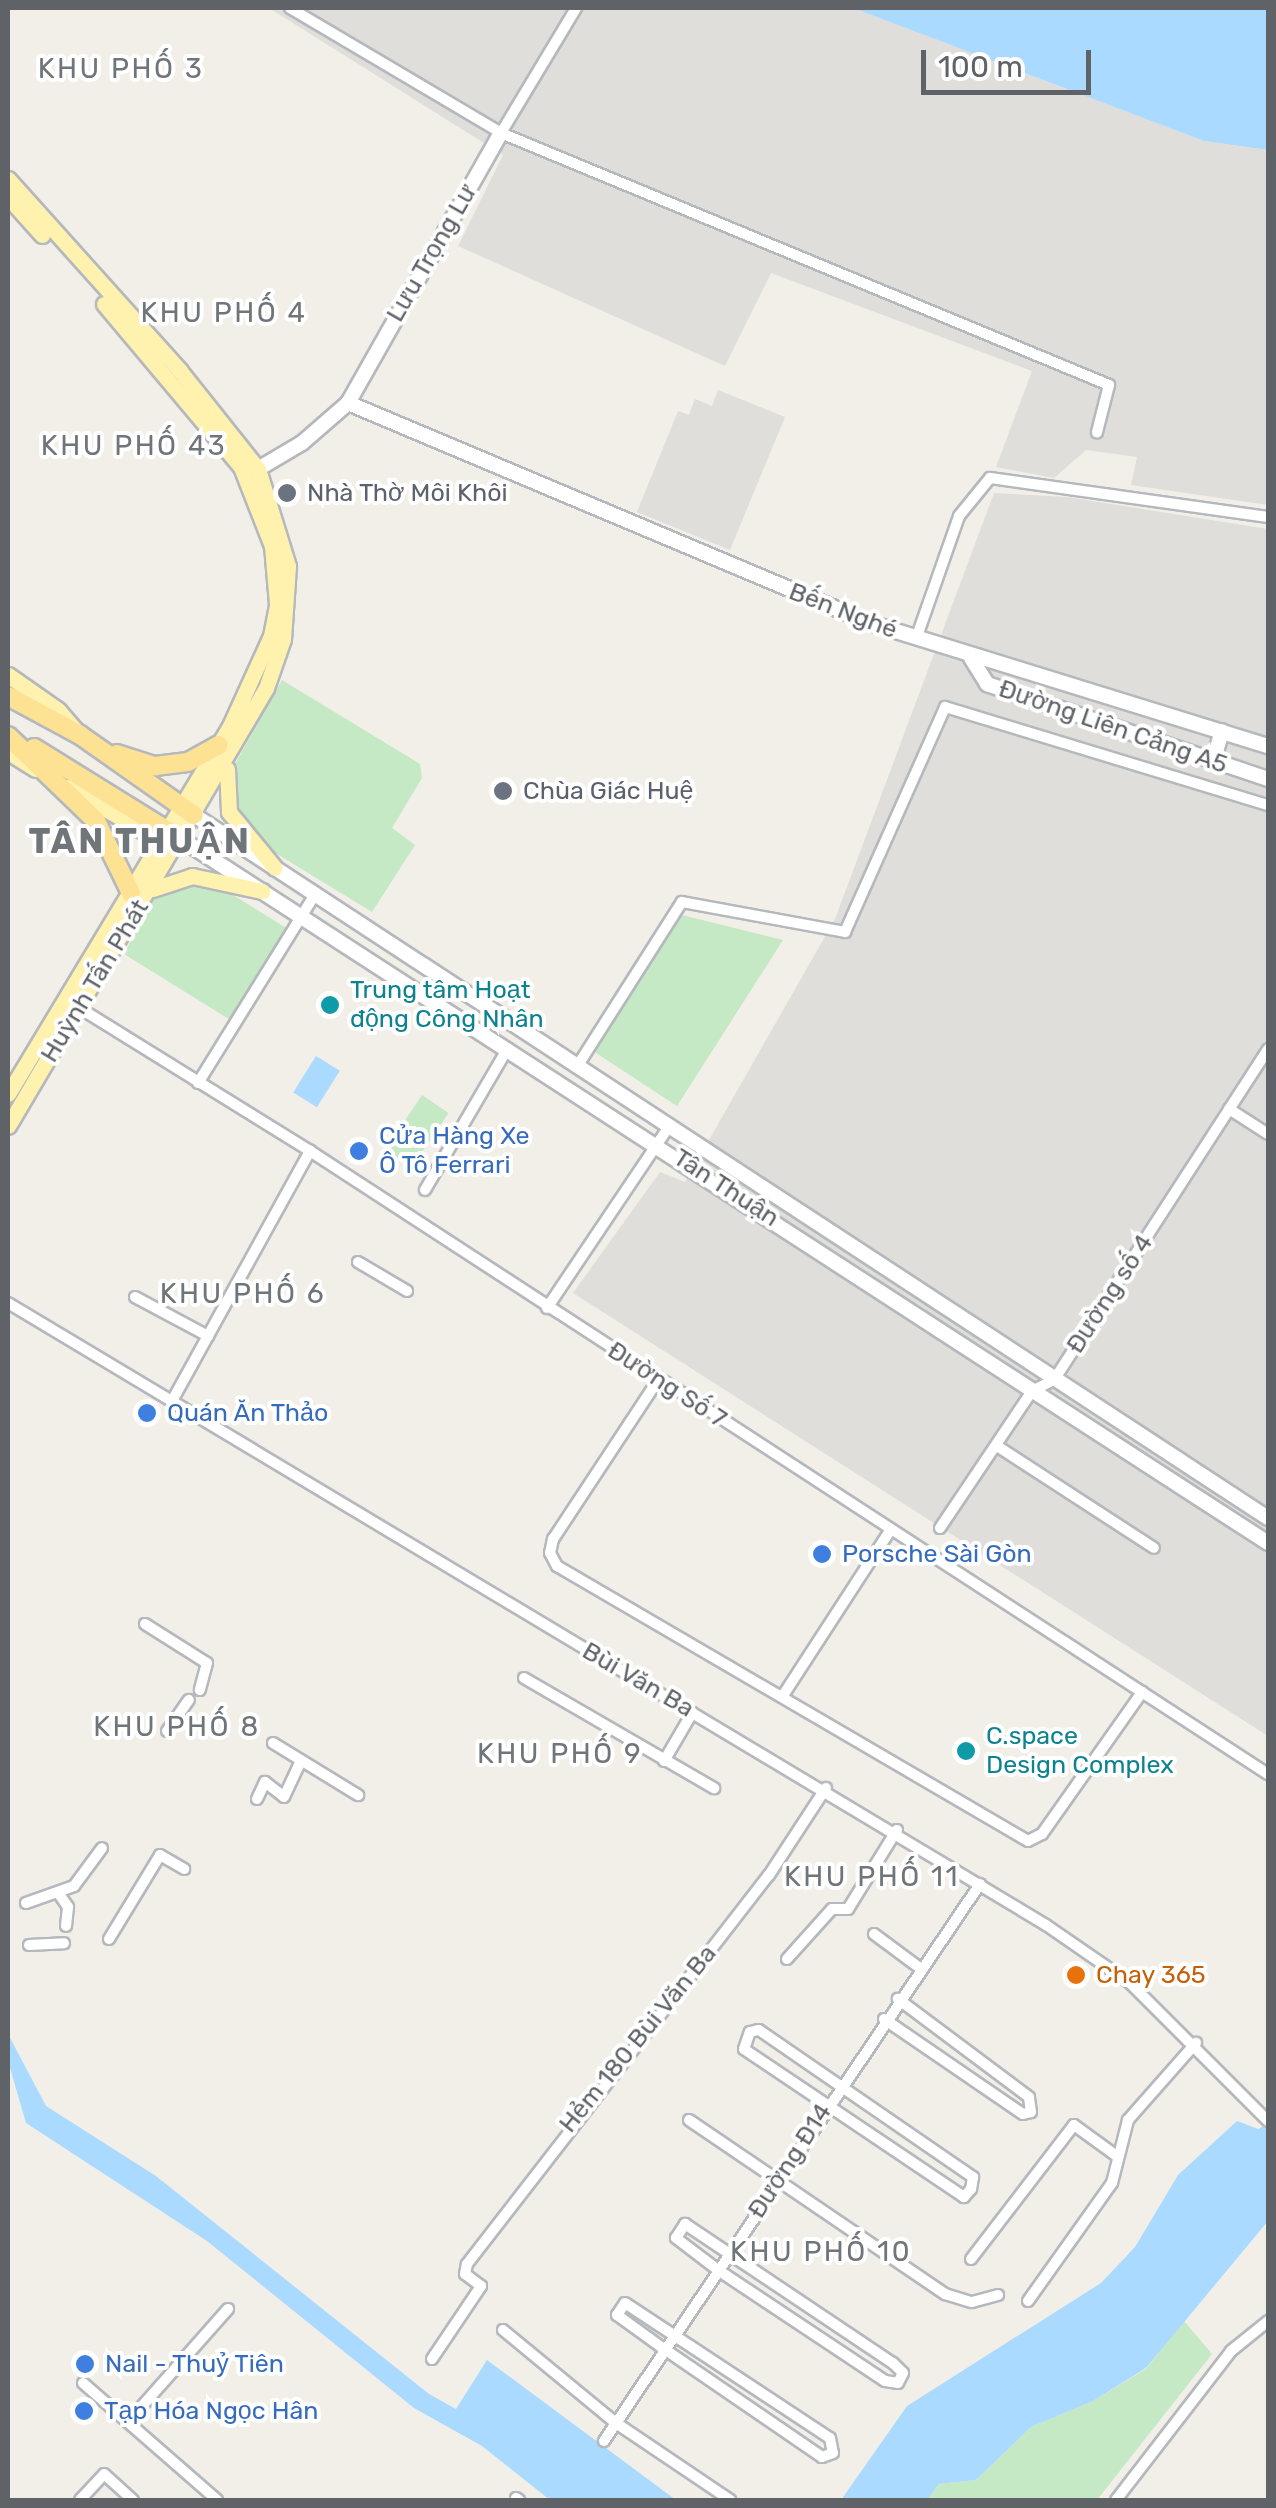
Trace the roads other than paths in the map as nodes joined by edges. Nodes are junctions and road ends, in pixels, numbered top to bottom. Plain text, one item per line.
1 (290, 8) edge
2 (576, 8) edge
3 (501, 133) junction
4 (8, 180) edge
5 (8, 197) edge
6 (39, 225) junction
7 (348, 403) junction
8 (1097, 432) dead end
9 (251, 472) junction
10 (1268, 517) edge
11 (916, 639) junction
12 (971, 658) junction
13 (8, 675) edge
14 (8, 696) edge
15 (1222, 731) junction
16 (8, 734) edge
17 (80, 735) junction
18 (1268, 746) edge
19 (98, 748) junction
20 (8, 752) edge
21 (224, 753) junction
22 (1213, 762) junction
23 (1268, 778) edge
24 (63, 784) junction
25 (1268, 805) edge
26 (187, 810) junction
27 (169, 836) junction
28 (275, 868) junction
29 (262, 891) junction
30 (140, 892) junction
31 (315, 894) junction
32 (302, 916) junction
33 (71, 1003) junction
34 (508, 1048) junction
35 (1268, 1049) edge
36 (578, 1065) junction
37 (595, 1076) junction
38 (198, 1083) junction
39 (8, 1094) edge
40 (582, 1096) junction
41 (1229, 1109) junction
42 (670, 1125) junction
43 (8, 1126) edge
44 (1268, 1134) edge
45 (658, 1144) junction
46 (310, 1150) junction
47 (425, 1190) dead end
48 (358, 1262) dead end
49 (406, 1291) dead end
50 (134, 1297) dead end
51 (8, 1303) edge
52 (547, 1308) junction
53 (208, 1336) junction
54 (658, 1380) junction
55 (1054, 1380) junction
56 (1032, 1391) junction
57 (172, 1401) junction
58 (996, 1446) junction
59 (1211, 1480) junction
60 (1200, 1498) junction
61 (1268, 1518) edge
62 (940, 1528) dead end
63 (891, 1529) junction
64 (1268, 1543) edge
65 (1154, 1548) dead end
66 (145, 1624) dead end
67 (524, 1678) dead end
68 (200, 1690) dead end
69 (1142, 1692) junction
70 (782, 1697) junction
71 (188, 1700) dead end
72 (692, 1712) junction
73 (167, 1732) dead end
74 (273, 1743) dead end
75 (664, 1761) junction
76 (300, 1762) junction
77 (1268, 1774) edge
78 (714, 1788) dead end
79 (826, 1788) junction
80 (358, 1795) dead end
81 (257, 1799) dead end
82 (897, 1830) junction
83 (102, 1848) dead end
84 (184, 1869) dead end
85 (980, 1884) junction
86 (59, 1894) junction
87 (26, 1903) dead end
88 (66, 1926) dead end
89 (874, 1934) dead end
90 (109, 1940) dead end
91 (64, 1943) dead end
92 (28, 1945) dead end
93 (787, 1959) dead end
94 (920, 1968) junction
95 (898, 1999) junction
96 (884, 2019) junction
97 (1196, 2043) junction
98 (841, 2083) junction
99 (826, 2106) junction
100 (689, 2120) dead end
101 (1268, 2121) edge
102 (1118, 2156) junction
103 (777, 2183) junction
104 (727, 2256) junction
105 (971, 2259) dead end
106 (718, 2270) junction
107 (998, 2295) dead end
108 (1028, 2301) dead end
109 (228, 2309) dead end
110 (1268, 2321) edge
111 (503, 2330) dead end
112 (673, 2336) junction
113 (664, 2349) junction
114 (432, 2359) dead end
115 (83, 2383) dead end
116 (128, 2422) junction
117 (616, 2423) junction
118 (604, 2441) dead end
119 (80, 2500) edge
120 (133, 2500) edge
121 (217, 2500) edge
122 (730, 2500) edge
123 (1116, 2500) edge

1 - 3 street
2 - 3 street, Lưu Trọng Lư
3 - 7 street, Lưu Trọng Lư
3 - 8 street
4 - 6 main road, Huỳnh Tấn Phát
5 - 6 main road, Huỳnh Tấn Phát
6 - 9 main road, Huỳnh Tấn Phát
7 - 9 street, Lưu Trọng Lư
7 - 11 street, Bến Nghé
9 - 21 main road, Huỳnh Tấn Phát
10 - 11 street, Bến Nghé
11 - 12 street, Đường Liên Cảng A5
12 - 15 street, Đường Liên Cảng A5
12 - 22 street, Đường Liên Cảng A5
13 - 17 main road
14 - 17 highway
15 - 18 street, Đường Liên Cảng A5
15 - 22 street
16 - 24 highway
16 - 27 highway
17 - 19 highway
19 - 21 highway
19 - 26 highway
20 - 24 main road
21 - 26 main road, Huỳnh Tấn Phát
21 - 28 main road
22 - 23 street, Đường Liên Cảng A5
24 - 27 main road
24 - 30 highway
25 - 36 street
26 - 27 main road, Huỳnh Tấn Phát
26 - 28 street, Tân Thuận
27 - 29 street, Tân Thuận
27 - 30 main road, Huỳnh Tấn Phát
28 - 31 street, Tân Thuận
29 - 30 main road
29 - 32 street, Tân Thuận
30 - 33 main road, Huỳnh Tấn Phát
31 - 32 street
31 - 36 street, Tân Thuận
32 - 34 street, Tân Thuận
32 - 38 street
33 - 38 street, Đường Số 7
33 - 39 main road, Huỳnh Tấn Phát
33 - 43 main road, Huỳnh Tấn Phát
34 - 40 street, Tân Thuận
34 - 47 street
35 - 41 street, Đường số 4
36 - 37 street, Tân Thuận
37 - 40 street
37 - 42 street, Tân Thuận
38 - 46 street, Đường Số 7
40 - 45 street, Tân Thuận
41 - 44 street
41 - 55 street, Đường số 4
42 - 45 street
42 - 55 street, Tân Thuận
45 - 52 street
45 - 56 street, Tân Thuận
46 - 52 street, Đường Số 7
46 - 53 street
48 - 49 street
50 - 53 street
51 - 57 street, Bùi Văn Ba
52 - 54 street, Đường Số 7
53 - 57 street
54 - 63 street, Đường Số 7
54 - 70 street
55 - 56 street, Đường số 4
55 - 59 street, Tân Thuận
56 - 58 street
56 - 60 street, Tân Thuận
57 - 72 street, Bùi Văn Ba
58 - 62 street
58 - 65 street
59 - 60 street
59 - 61 street, Tân Thuận
60 - 64 street, Tân Thuận
63 - 69 street, Đường Số 7
63 - 70 street
66 - 68 street
67 - 75 street
69 - 70 street
69 - 77 street, Đường Số 7
71 - 73 street
72 - 75 street
72 - 79 street, Bùi Văn Ba
74 - 76 street
75 - 78 street
76 - 80 street
76 - 81 street
79 - 82 street, Bùi Văn Ba
79 - 114 street, Hẻm 180 Bùi Văn Ba
82 - 85 street, Bùi Văn Ba
82 - 93 street
83 - 86 street
84 - 90 street
85 - 94 street, Đường Đ14
85 - 97 street, Bùi Văn Ba
86 - 87 street
86 - 88 street
89 - 94 street
91 - 92 street
94 - 95 street, Đường Đ14
95 - 96 street, Đường Đ14
95 - 96 street
96 - 98 street, Đường Đ14
97 - 101 street, Bùi Văn Ba
97 - 102 street
98 - 99 street, Đường Đ14
98 - 99 street
98 - 99 street
99 - 103 street, Đường Đ14
100 - 103 street
102 - 105 street
102 - 108 street
103 - 104 street, Đường Đ14
103 - 107 street
104 - 106 street, Đường Đ14
104 - 106 street
104 - 106 street
106 - 112 street, Đường Đ14
109 - 116 street
110 - 123 street
111 - 117 street
112 - 113 street, Đường Đ14
112 - 113 street
112 - 113 street
113 - 117 street, Đường Đ14
115 - 116 street
116 - 121 street
117 - 118 street, Đường Đ14
117 - 122 street
119 - 120 street

